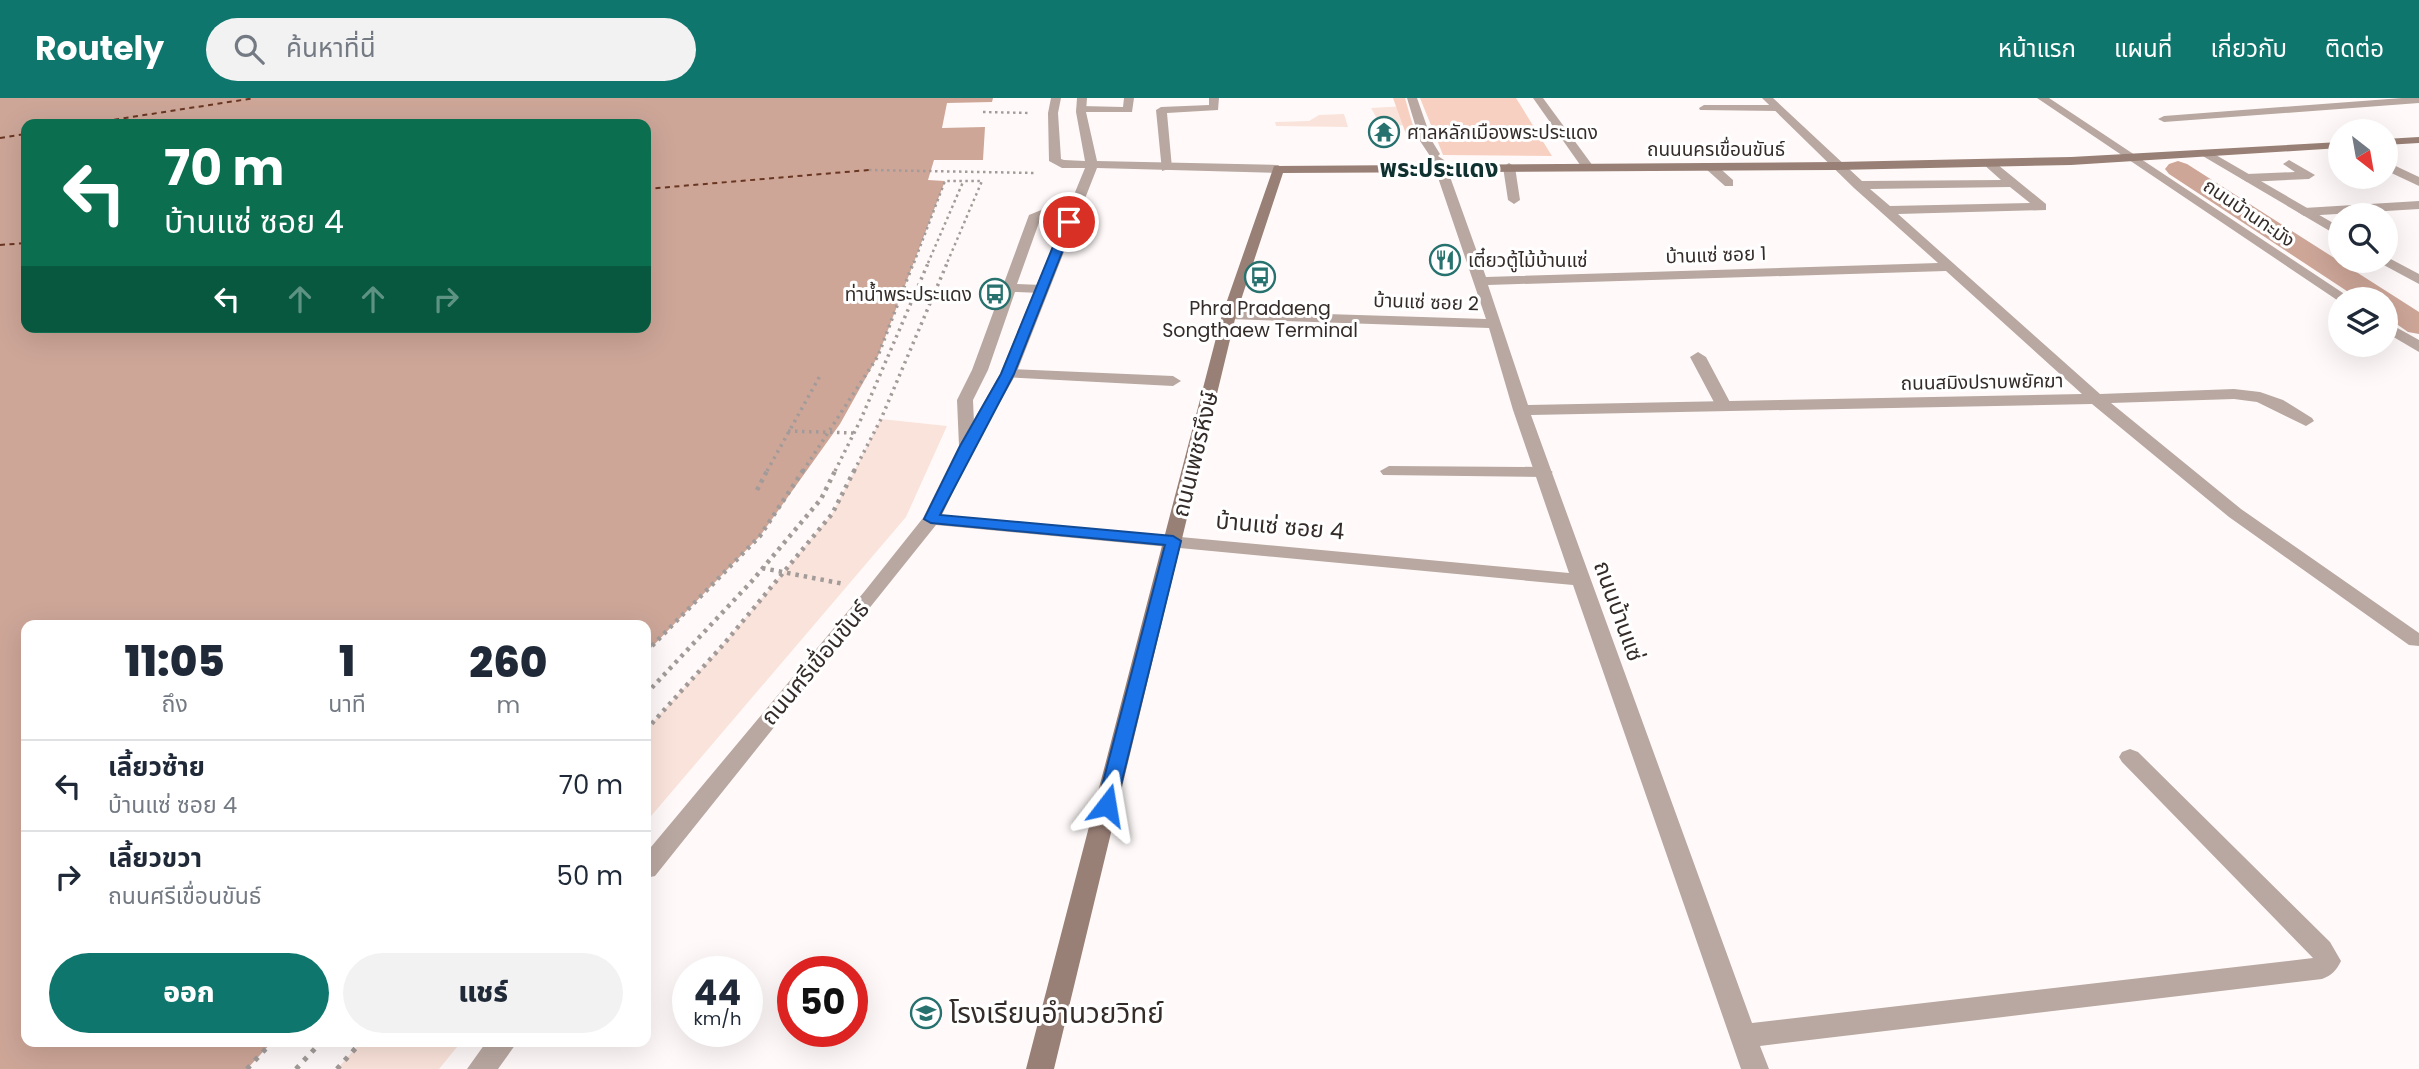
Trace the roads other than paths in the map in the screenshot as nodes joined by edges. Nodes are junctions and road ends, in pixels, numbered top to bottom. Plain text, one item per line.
1 (1056, 98) edge
2 (1214, 98) edge
3 (1412, 98) edge
4 (1538, 98) edge
5 (1768, 98) edge
6 (2042, 98) edge
7 (2419, 100) edge
8 (1082, 104) edge
9 (1142, 107) edge
10 (1704, 108) dead end
11 (1777, 108) junction
12 (2164, 119) dead end
13 (2419, 140) edge
14 (2398, 141) edge
15 (2328, 146) edge
16 (2205, 153) junction
17 (2131, 158) junction
18 (1437, 161) junction
19 (1988, 163) junction
20 (2289, 164) dead end
21 (1092, 166) junction
22 (1587, 166) junction
23 (1710, 166) junction
24 (1838, 166) junction
25 (1509, 167) junction
26 (1167, 168) junction
27 (1278, 169) junction
28 (2398, 172) edge
29 (2247, 178) junction
30 (2419, 182) edge
31 (1729, 183) dead end
32 (2014, 183) junction
33 (1858, 185) junction
34 (1078, 199) junction
35 (1514, 200) dead end
36 (2419, 205) edge
37 (1887, 210) junction
38 (2304, 212) junction
39 (2328, 226) edge
40 (1952, 267) junction
41 (2398, 268) edge
42 (2419, 280) edge
43 (1480, 281) junction
44 (1009, 288) junction
45 (2328, 288) edge
46 (1042, 289) junction
47 (1229, 315) junction
48 (1495, 324) junction
49 (2398, 333) edge
50 (2419, 347) edge
51 (1699, 357) dead end
52 (1007, 374) junction
53 (1173, 381) dead end
54 (2095, 400) junction
55 (1724, 406) junction
56 (1521, 410) junction
57 (2306, 421) dead end
58 (967, 446) junction
59 (1389, 471) dead end
60 (1544, 472) junction
61 (931, 519) junction
62 (1173, 541) junction
63 (1582, 580) junction
64 (2416, 640) dead end
65 (2130, 757) dead end
66 (651, 863) edge
67 (1744, 1036) junction
68 (499, 1047) edge
69 (481, 1069) edge
70 (1040, 1069) edge
71 (1755, 1069) edge

1 - 21 street, ถนนนครเขื่อนขันธ์
2 - 9 street
3 - 18 street, ถนนบ้านแซ่
4 - 22 street
5 - 11 street, ถนนสมิงปราบพยัคฆา
6 - 17 street, ถนนบ้านทะมัง
7 - 12 street
8 - 9 street
8 - 21 street
9 - 26 street
10 - 11 street
11 - 24 street, ถนนสมิงปราบพยัคฆา
13 - 14 main road
15 - 16 main road, ถนนนครเขื่อนขันธ์
16 - 17 main road, ถนนนครเขื่อนขันธ์
16 - 29 street
17 - 19 main road, ถนนนครเขื่อนขันธ์
17 - 45 street, ถนนบ้านทะมัง
18 - 25 main road, ถนนนครเขื่อนขันธ์
18 - 27 main road, ถนนนครเขื่อนขันธ์
18 - 43 street, ถนนบ้านแซ่
19 - 24 main road, ถนนนครเขื่อนขันธ์
19 - 32 street
20 - 29 street
21 - 26 street, ถนนนครเขื่อนขันธ์
21 - 34 street, ถนนศรีเขื่อนขันธ์
22 - 23 main road, ถนนนครเขื่อนขันธ์
22 - 25 main road, ถนนนครเขื่อนขันธ์
23 - 24 main road, ถนนนครเขื่อนขันธ์
23 - 31 street
24 - 33 street, ถนนสมิงปราบพยัคฆา
25 - 35 street
26 - 27 street, ถนนนครเขื่อนขันธ์
27 - 47 main road, ถนนเพชรหึงษ์
28 - 30 street
29 - 38 street
32 - 33 street
32 - 37 street
33 - 37 street, ถนนสมิงปราบพยัคฆา
34 - 44 street, ถนนศรีเขื่อนขันธ์
34 - 46 street, ถนนศรีเขื่อนขันธ์
36 - 38 street
37 - 40 street, ถนนสมิงปราบพยัคฆา
38 - 39 street
40 - 43 street, บ้านแซ่ ซอย 1
40 - 54 street, ถนนสมิงปราบพยัคฆา
41 - 42 street
43 - 48 street, ถนนบ้านแซ่
44 - 46 street
44 - 58 street, ถนนศรีเขื่อนขันธ์
46 - 52 street, ถนนศรีเขื่อนขันธ์
47 - 48 street, บ้านแซ่ ซอย 2
47 - 62 main road, ถนนเพชรหึงษ์
48 - 56 street, ถนนบ้านแซ่
49 - 50 street
51 - 55 street
52 - 53 street
52 - 58 street, ถนนศรีเขื่อนขันธ์
54 - 55 street, ถนนสมิงปราบพยัคฆา
54 - 57 street
54 - 64 street
55 - 56 street, ถนนสมิงปราบพยัคฆา
56 - 60 street, ถนนบ้านแซ่
58 - 61 street, ถนนศรีเขื่อนขันธ์
59 - 60 street
60 - 63 street, ถนนบ้านแซ่
61 - 62 street, บ้านแซ่ ซอย 4
61 - 66 street, ถนนศรีเขื่อนขันธ์
62 - 63 street, บ้านแซ่ ซอย 4
62 - 70 main road, ถนนเพชรหึงษ์
63 - 67 street, ถนนบ้านแซ่
65 - 67 street
67 - 71 street, ถนนบ้านแซ่
68 - 69 street

